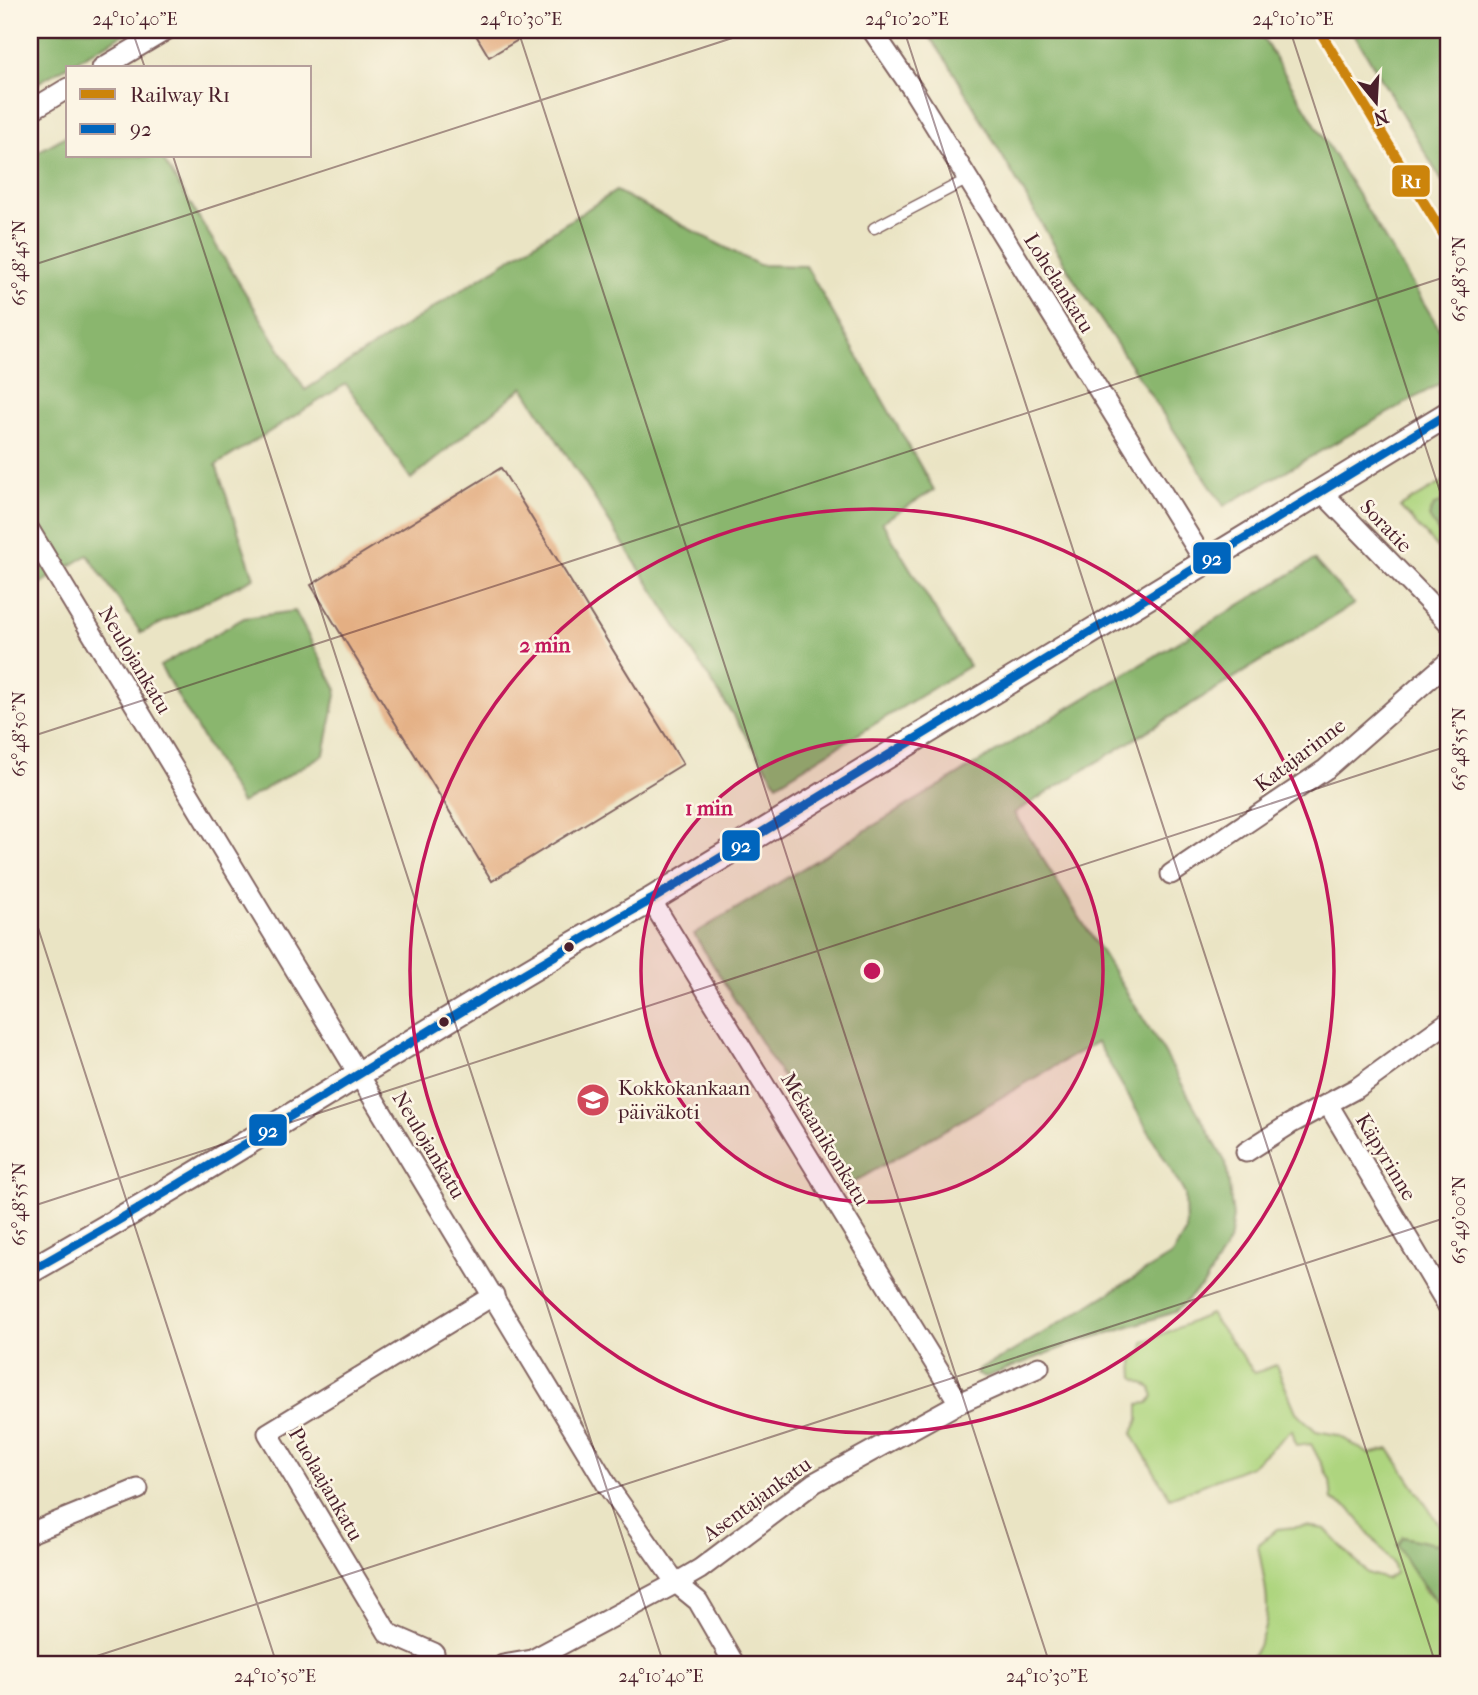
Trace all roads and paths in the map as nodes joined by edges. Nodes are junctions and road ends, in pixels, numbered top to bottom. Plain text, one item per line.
1 (166, 30) edge
2 (872, 30) edge
3 (105, 66) edge
4 (66, 89) edge
5 (30, 111) edge
6 (968, 179) junction
7 (874, 228) dead end
8 (1448, 414) edge
9 (1321, 491) junction
10 (30, 531) edge
11 (1205, 562) junction
12 (1448, 622) edge
13 (1448, 662) edge
14 (1171, 874) dead end
15 (651, 900) junction
16 (1448, 1022) edge
17 (361, 1075) junction
18 (1328, 1104) junction
19 (1246, 1152) dead end
20 (30, 1271) edge
21 (494, 1295) junction
22 (1448, 1306) edge
23 (1039, 1367) dead end
24 (959, 1403) junction
25 (138, 1489) dead end
26 (30, 1533) edge
27 (676, 1583) junction
28 (434, 1653) dead end
29 (502, 1665) edge
30 (736, 1665) edge

1 - 3 street
2 - 6 street, Lohelankatu
4 - 5 street
6 - 7 lane
6 - 11 street, Lohelankatu
8 - 9 street
9 - 11 street
9 - 12 street, Soratie
10 - 17 street, Neulojankatu
11 - 15 street
13 - 14 street, Katajarinne
15 - 17 street
15 - 24 street, Mekaanikonkatu
16 - 18 street, Käpyrinne
17 - 20 street
17 - 21 street, Neulojankatu
18 - 19 street, Käpyrinne
18 - 22 street, Käpyrinne
21 - 27 street, Neulojankatu
21 - 28 street, Puolaajankatu
23 - 24 street, Asentajankatu
24 - 27 street, Asentajankatu
25 - 26 street
27 - 29 street, Asentajankatu
27 - 30 street, Neulojankatu

